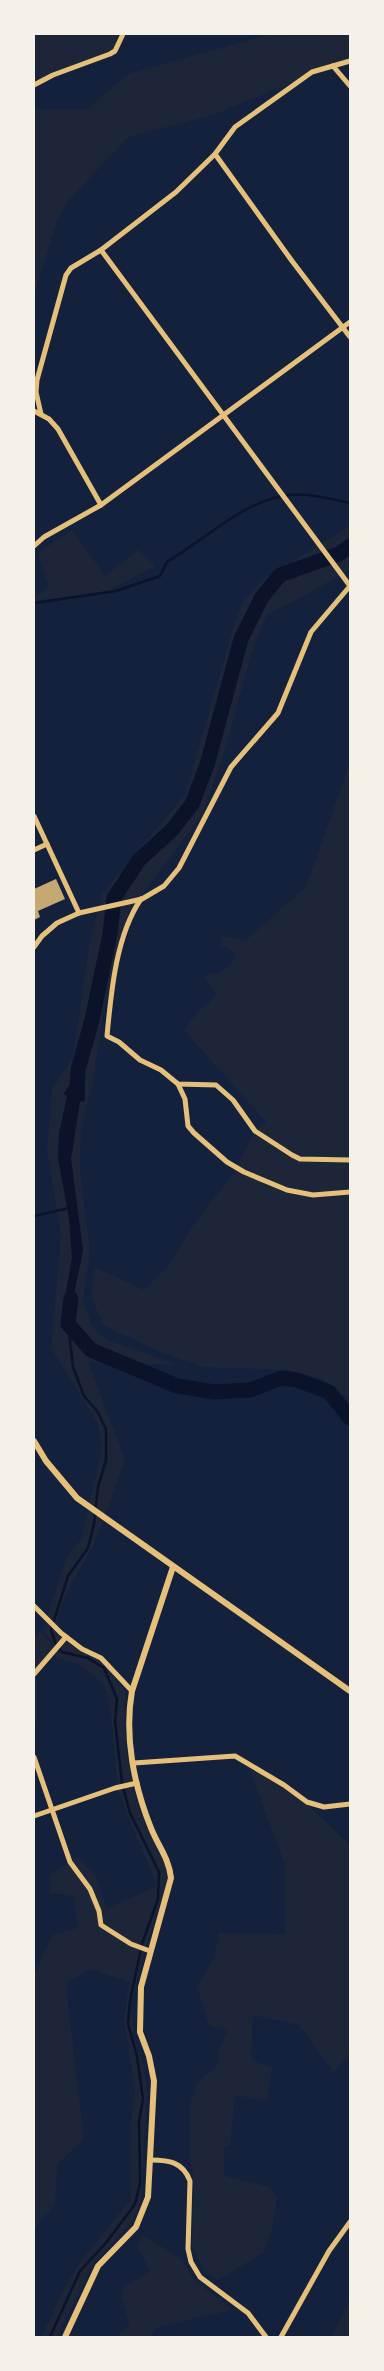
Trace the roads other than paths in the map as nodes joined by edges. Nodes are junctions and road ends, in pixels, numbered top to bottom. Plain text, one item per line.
1 (123, 34) edge
2 (350, 61) edge
3 (333, 66) junction
4 (34, 85) edge
5 (350, 86) edge
6 (215, 154) junction
7 (101, 250) junction
8 (350, 322) edge
9 (343, 327) junction
10 (350, 337) edge
11 (34, 411) edge
12 (41, 414) junction
13 (223, 415) junction
14 (101, 505) junction
15 (34, 546) edge
16 (350, 586) edge
17 (34, 816) edge
18 (47, 844) junction
19 (34, 850) edge
20 (142, 899) junction
21 (79, 913) junction
22 (34, 947) edge
23 (178, 1084) junction
24 (350, 1160) edge
25 (350, 1192) edge
26 (34, 1441) edge
27 (172, 1567) junction
28 (34, 1606) edge
29 (66, 1637) junction
30 (34, 1674) edge
31 (132, 1691) junction
32 (350, 1691) edge
33 (34, 1757) edge
34 (134, 1763) junction
35 (137, 1782) junction
36 (350, 1804) edge
37 (52, 1810) junction
38 (34, 1816) edge
39 (150, 1951) junction
40 (151, 2160) junction
41 (350, 2222) edge
42 (65, 2337) edge
43 (266, 2337) edge
44 (282, 2337) edge

1 - 4 street
2 - 3 street
3 - 5 street
3 - 6 street
6 - 7 street
6 - 9 street
7 - 12 street
7 - 13 street
8 - 9 street
9 - 10 street
9 - 13 street
11 - 12 street
12 - 14 street
13 - 14 street
13 - 16 street
14 - 15 street
16 - 20 street
17 - 18 street
18 - 19 street
18 - 21 street
20 - 21 street
20 - 23 street
21 - 22 street
23 - 24 street
23 - 25 street
26 - 27 street
27 - 31 street
27 - 32 street
28 - 29 street
29 - 30 street
29 - 31 street
31 - 34 street
33 - 37 street
34 - 35 street
34 - 36 street
35 - 37 street
35 - 39 street
37 - 38 street
37 - 39 street
39 - 40 street
40 - 42 street
40 - 43 street
41 - 44 street

